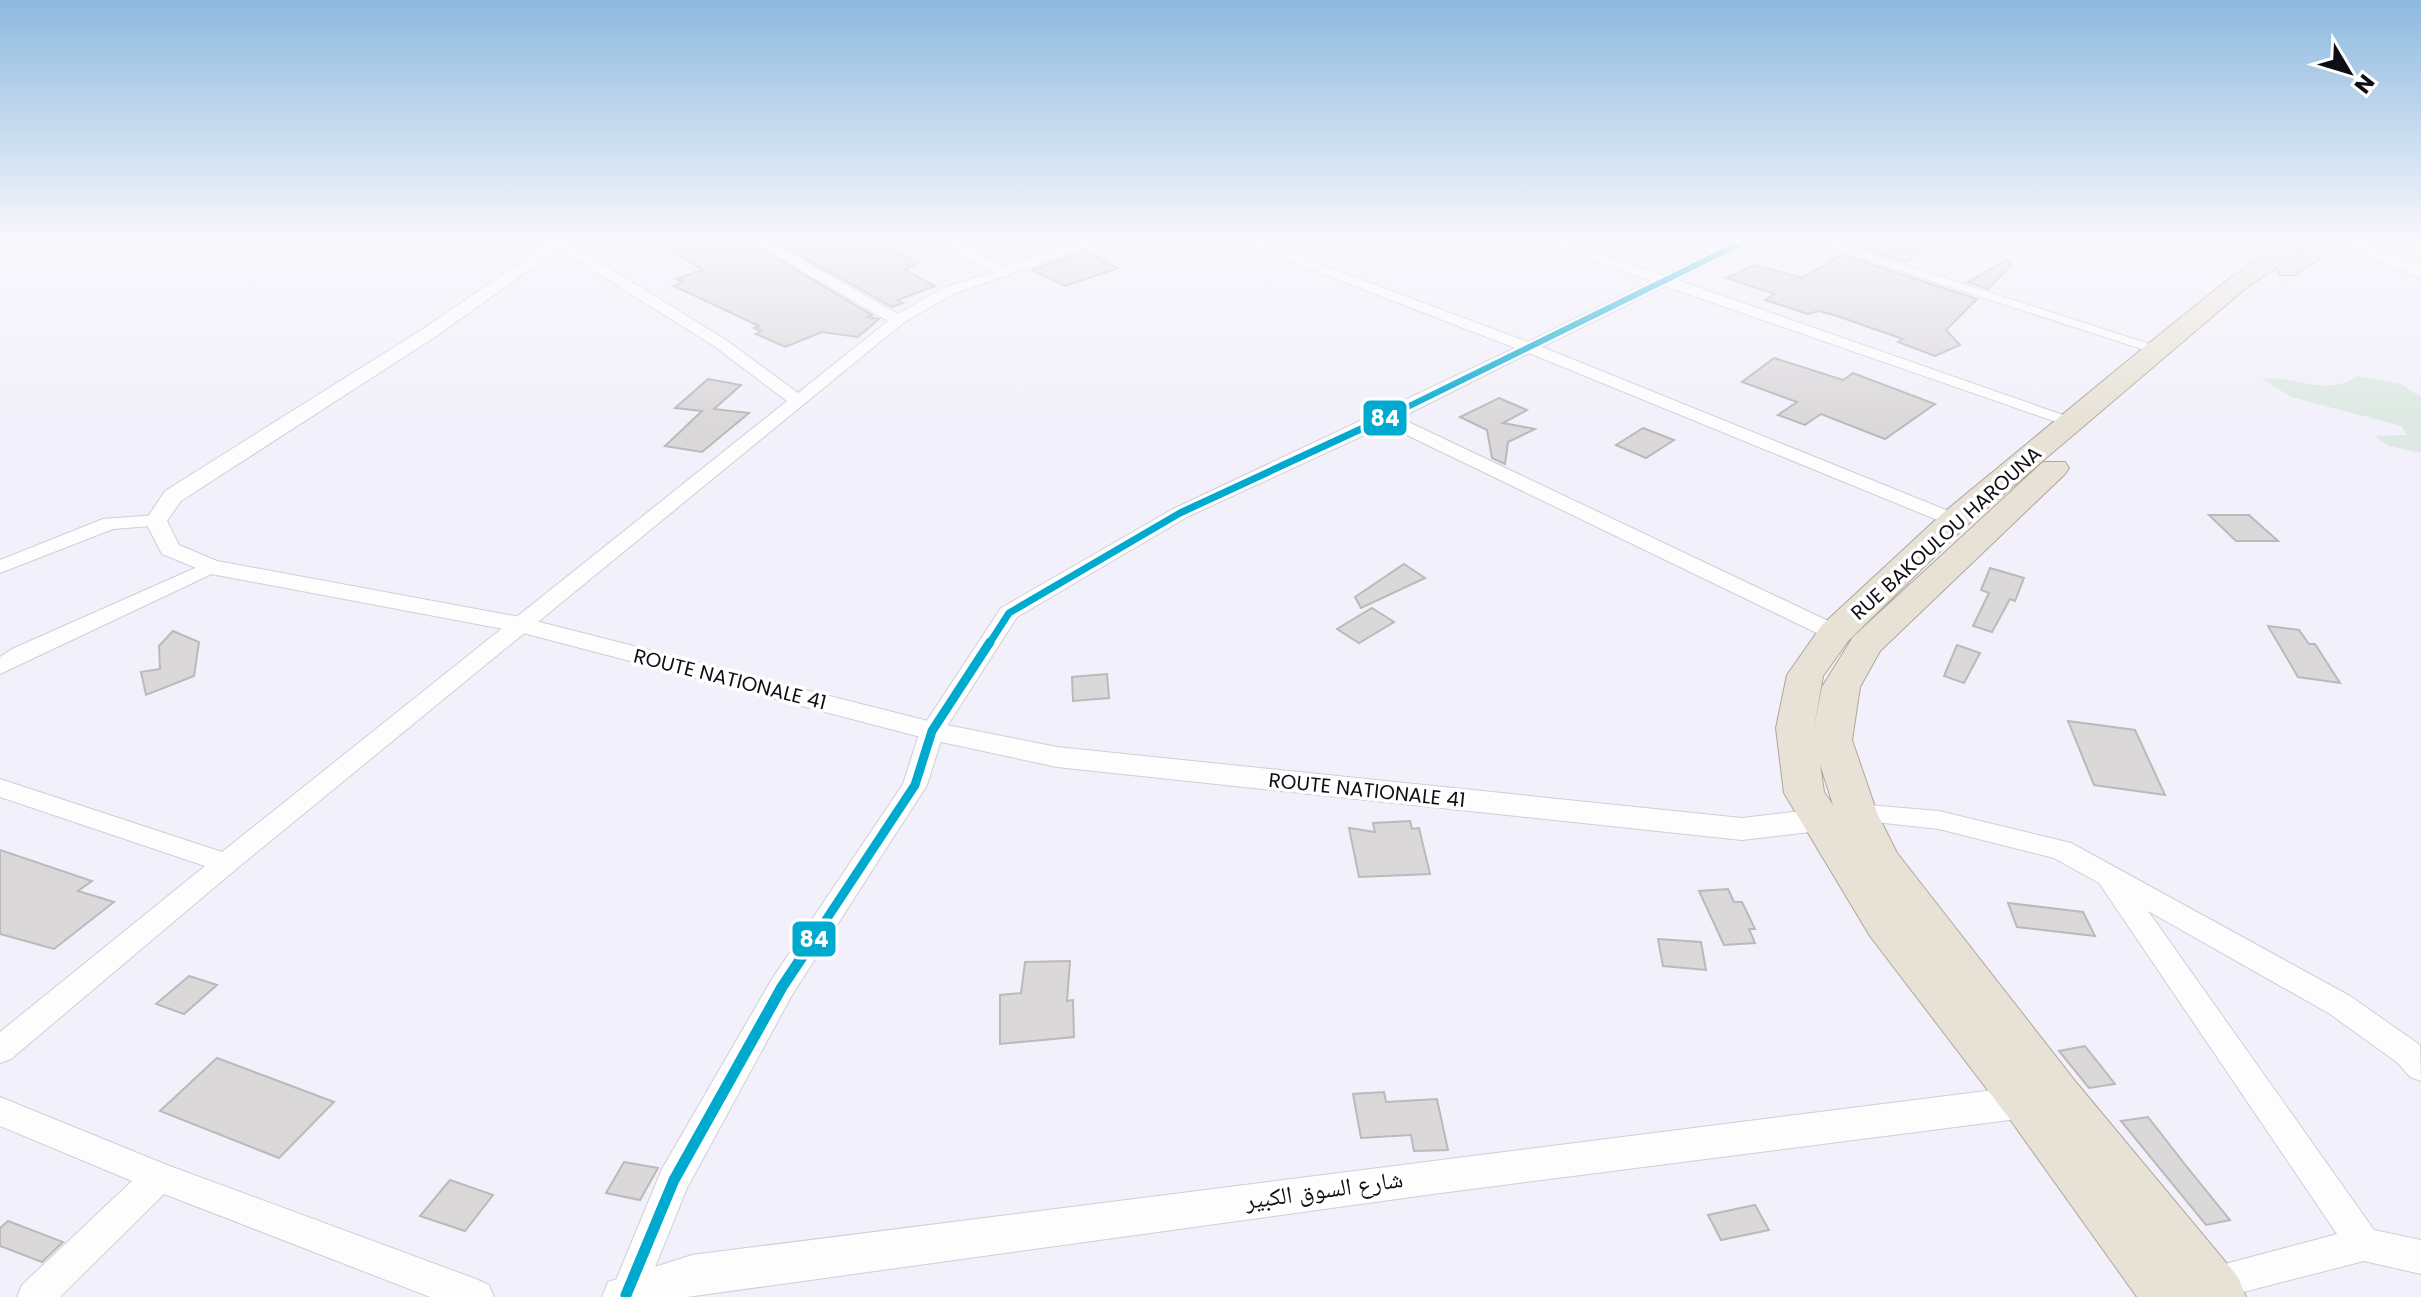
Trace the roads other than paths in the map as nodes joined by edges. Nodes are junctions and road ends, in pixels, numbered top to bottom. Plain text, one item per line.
1 (476, 301) edge
2 (654, 301) edge
3 (863, 301) edge
4 (927, 301) edge
5 (1404, 301) edge
6 (1624, 301) edge
7 (1722, 301) edge
8 (2004, 301) edge
9 (2216, 301) edge
10 (2242, 301) edge
11 (898, 320) junction
12 (1527, 347) junction
13 (2157, 349) junction
14 (798, 401) junction
15 (1386, 418) junction
16 (2074, 422) junction
17 (1954, 520) junction
18 (156, 521) junction
19 (0, 567) edge
20 (211, 567) junction
21 (520, 625) junction
22 (1835, 633) junction
23 (0, 667) edge
24 (932, 731) junction
25 (0, 788) edge
26 (1856, 813) junction
27 (1820, 822) junction
28 (226, 863) junction
29 (2106, 872) junction
30 (0, 1050) edge
31 (2421, 1068) edge
32 (2042, 1099) junction
33 (0, 1111) edge
34 (159, 1177) junction
35 (2364, 1244) junction
36 (2421, 1257) edge
37 (2190, 1292) edge
38 (624, 1296) edge
39 (35, 1297) edge
40 (476, 1297) edge

1 - 18 street
2 - 14 street
3 - 11 street
4 - 11 street
5 - 12 street
6 - 12 street
7 - 16 street
8 - 13 street
9 - 13 highway, RUE BAKOULOU HAROUNA
10 - 26 highway, RUE BAKOULOU HAROUNA
11 - 14 street
12 - 15 street
12 - 17 street
13 - 16 highway, RUE BAKOULOU HAROUNA
14 - 21 street
15 - 22 street
15 - 24 street
16 - 17 highway, RUE BAKOULOU HAROUNA
17 - 22 highway, RUE BAKOULOU HAROUNA
18 - 19 street
18 - 20 street, ROUTE NATIONALE 41
20 - 21 street, ROUTE NATIONALE 41
20 - 23 street
21 - 24 street, ROUTE NATIONALE 41
21 - 28 street
22 - 27 highway, RUE BAKOULOU HAROUNA
24 - 27 street, ROUTE NATIONALE 41
24 - 38 street
25 - 28 street
26 - 27 street, ROUTE NATIONALE 41
26 - 29 street
26 - 32 highway, RUE BAKOULOU HAROUNA
27 - 32 highway, RUE BAKOULOU HAROUNA
28 - 30 street
29 - 31 street
29 - 35 street
32 - 37 highway
32 - 38 street, شارع السوق الكبير
33 - 34 street
34 - 39 street
34 - 40 street
35 - 36 street
35 - 37 street

